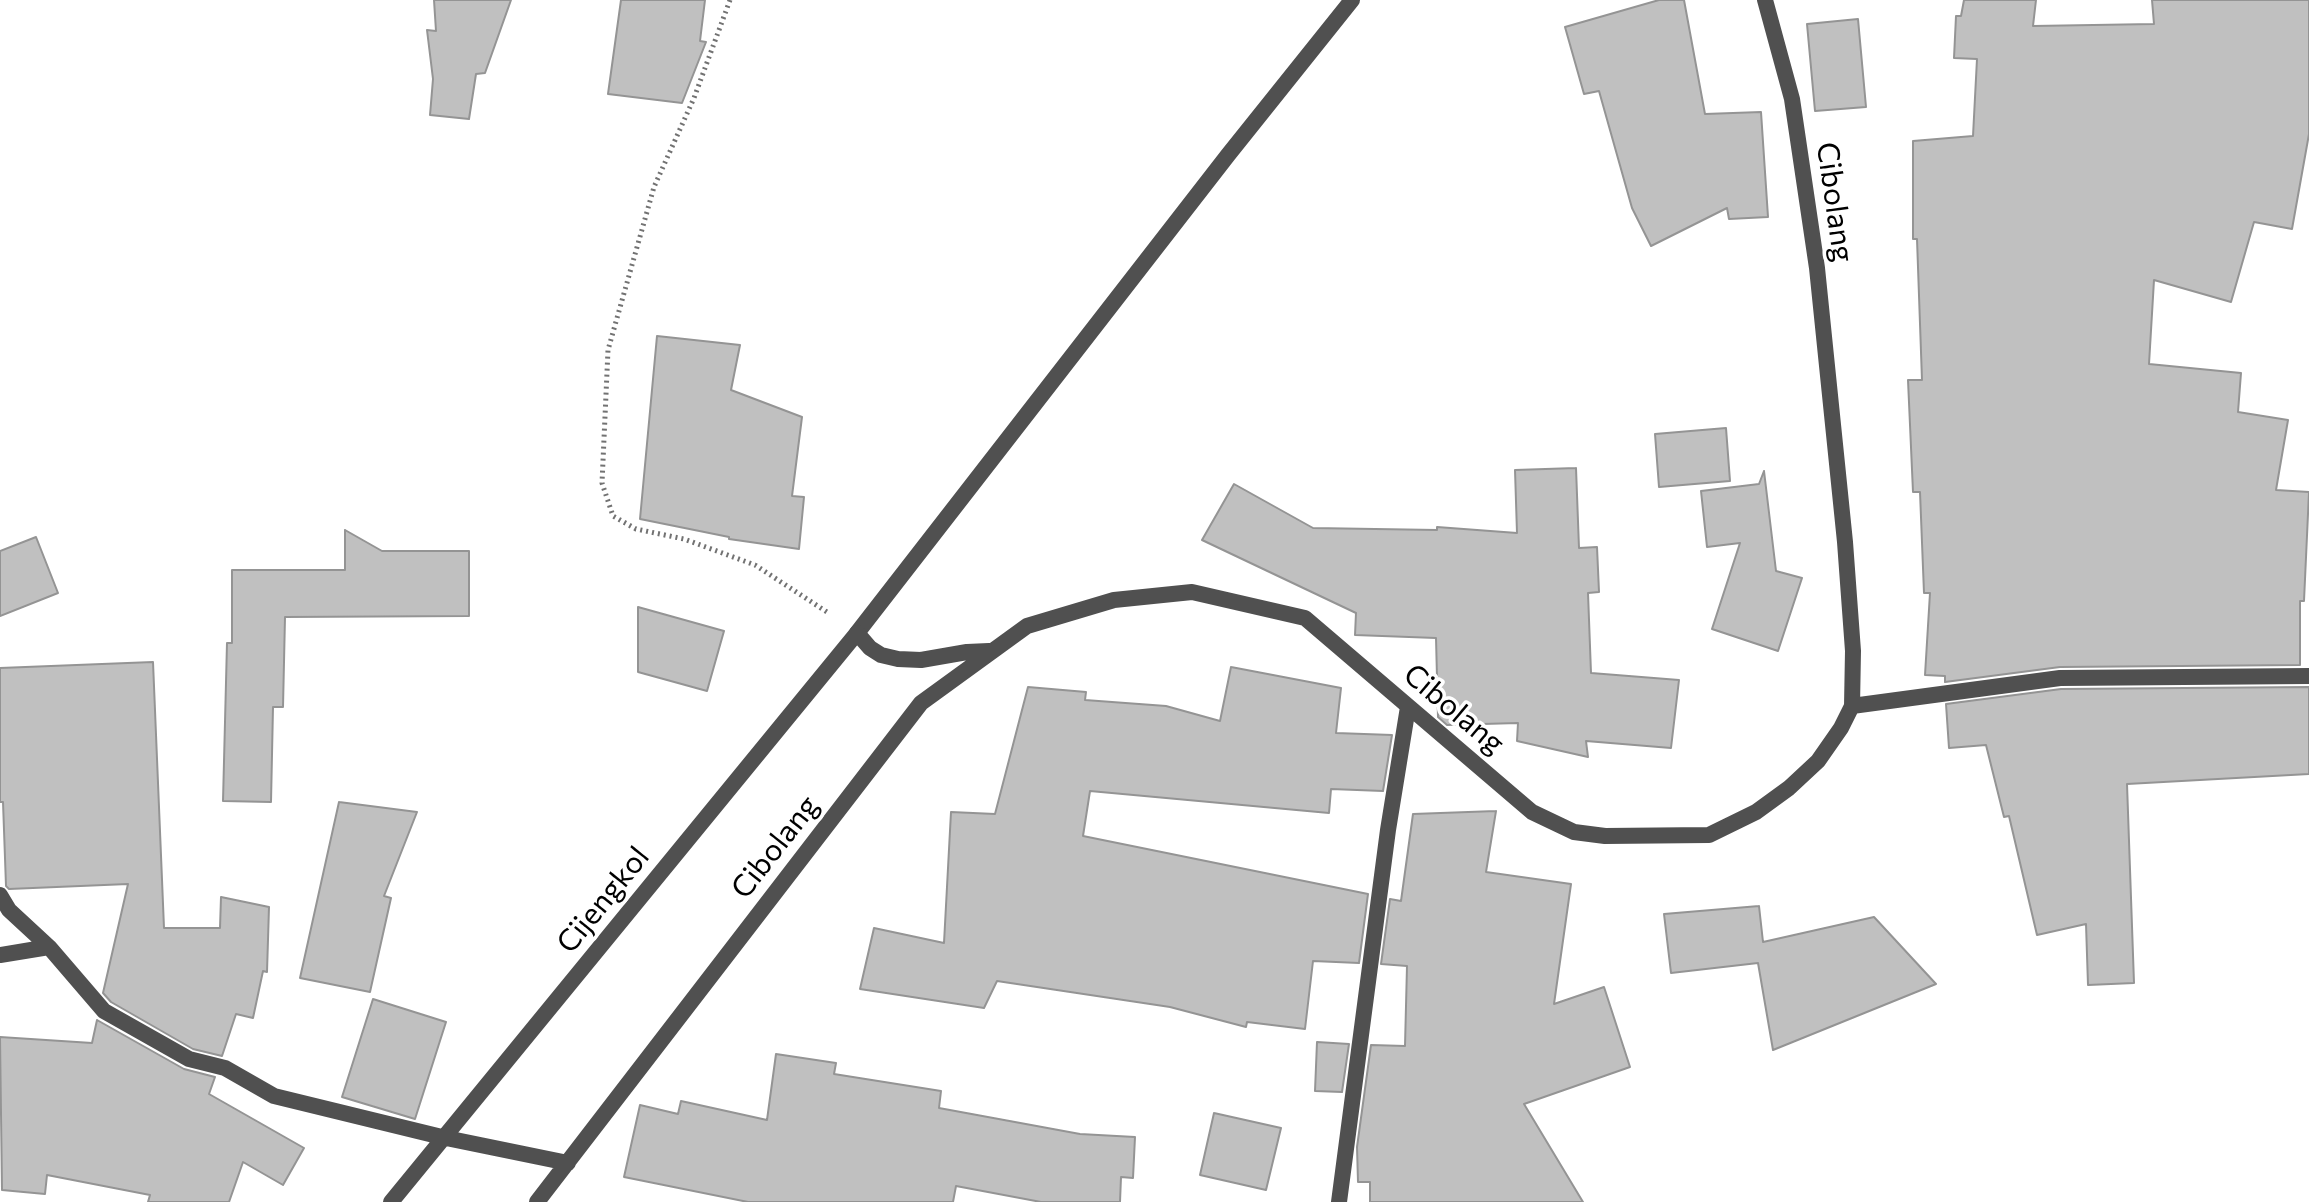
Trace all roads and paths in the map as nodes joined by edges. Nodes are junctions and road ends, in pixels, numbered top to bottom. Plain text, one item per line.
1 (730, 0) edge
2 (1352, 0) edge
3 (1765, 0) edge
4 (857, 633) junction
5 (990, 651) junction
6 (2309, 676) edge
7 (1852, 706) junction
8 (1408, 707) junction
9 (0, 895) edge
10 (49, 947) junction
11 (0, 955) edge
12 (446, 1138) junction
13 (568, 1163) junction
14 (391, 1202) edge
15 (537, 1202) edge
16 (1339, 1202) edge

1 - 4 path
2 - 4 street, Cijengkol
3 - 7 street, Cibolang
4 - 5 street
4 - 12 street, Cijengkol
5 - 8 street, Cibolang
5 - 13 street, Cibolang
6 - 7 street
7 - 8 street, Cibolang
8 - 16 street
9 - 10 street
10 - 11 street
10 - 12 street
12 - 13 street
12 - 14 street, Cijengkol
13 - 15 street, Cibolang

